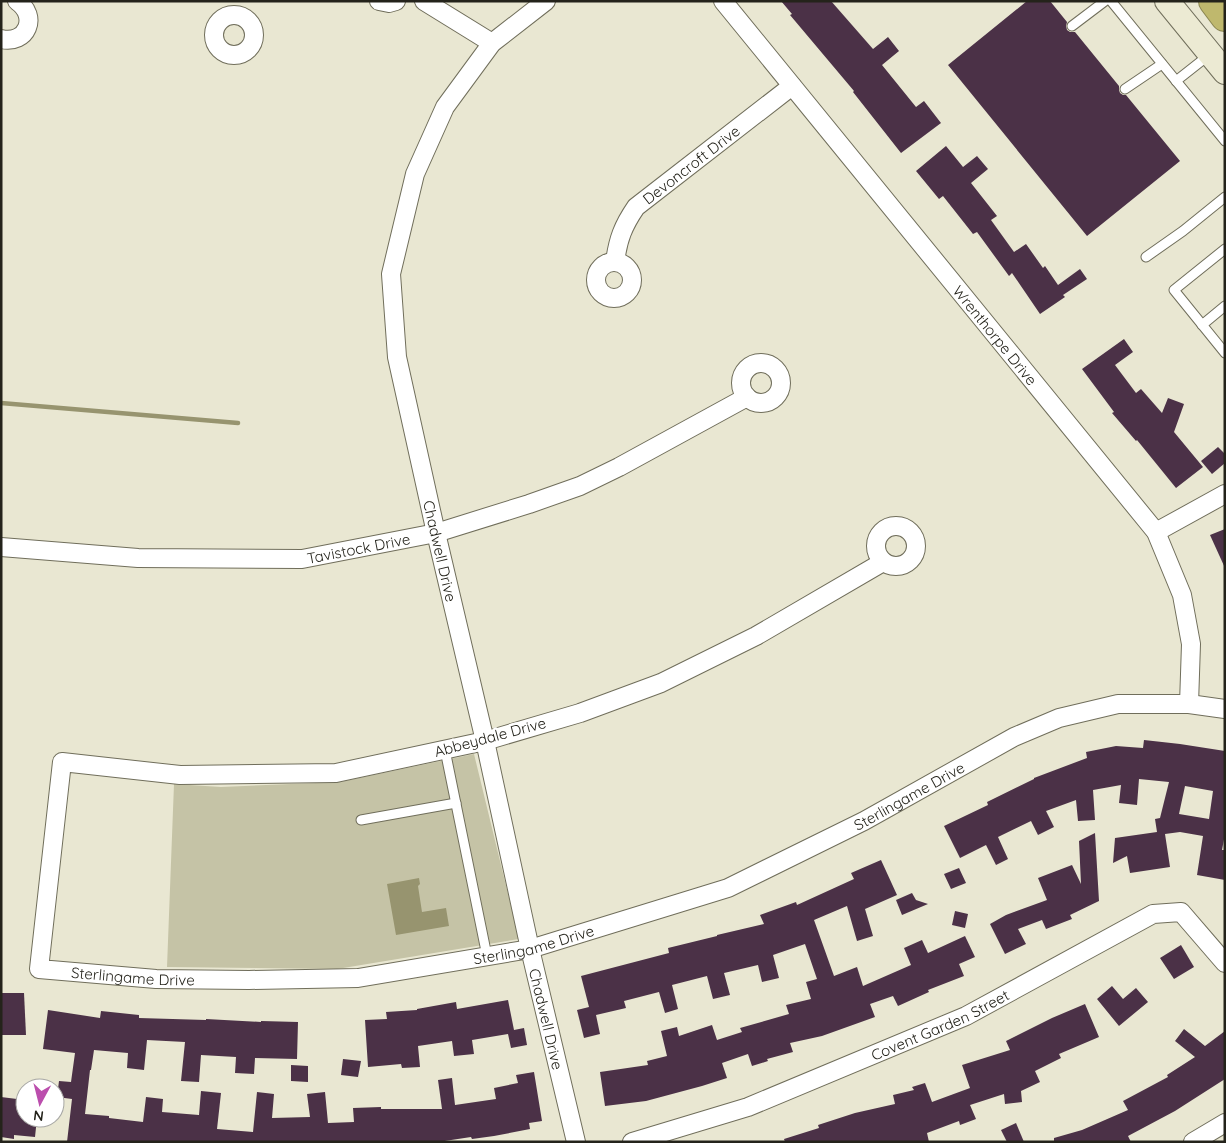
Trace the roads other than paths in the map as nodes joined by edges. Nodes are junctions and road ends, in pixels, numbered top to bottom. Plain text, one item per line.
1 (17, 1) edge
2 (379, 1) edge
3 (396, 1) edge
4 (424, 1) edge
5 (546, 1) edge
6 (723, 1) edge
7 (1105, 1) edge
8 (1111, 1) edge
9 (1167, 1) edge
10 (1213, 1) edge
11 (1225, 17) edge
12 (1072, 26) dead end
13 (1, 39) edge
14 (492, 43) junction
15 (1210, 54) junction
16 (1162, 64) junction
17 (1225, 72) edge
18 (1176, 81) junction
19 (792, 86) junction
20 (1125, 89) dead end
21 (1225, 141) edge
22 (1225, 198) edge
23 (1225, 249) edge
24 (1146, 257) dead end
25 (615, 262) dead end
26 (1225, 306) edge
27 (1202, 325) junction
28 (1225, 353) edge
29 (747, 397) dead end
30 (1225, 494) edge
31 (1156, 532) junction
32 (436, 533) junction
33 (1, 546) edge
34 (883, 562) dead end
35 (1189, 704) junction
36 (1225, 709) edge
37 (485, 741) junction
38 (445, 750) junction
39 (62, 762) joint
40 (456, 803) junction
41 (362, 820) dead end
42 (530, 949) junction
43 (487, 956) junction
44 (1223, 961) edge
45 (1225, 1123) edge
46 (576, 1142) edge
47 (632, 1142) edge
48 (1193, 1142) edge

1 - 13 street
2 - 3 street
4 - 14 street
5 - 14 street, Chadwell Drive
6 - 19 street, Wrenthorpe Drive
7 - 12 lane
8 - 16 lane
9 - 15 main road
10 - 11 highway
14 - 32 street, Chadwell Drive
15 - 17 main road
15 - 18 lane
16 - 18 lane
16 - 20 lane
18 - 21 lane
19 - 25 street, Devoncroft Drive
19 - 31 street, Wrenthorpe Drive
22 - 24 lane
23 - 27 lane
26 - 27 lane
27 - 28 lane
29 - 32 street, Tavistock Drive
30 - 31 street
31 - 35 street, Wrenthorpe Drive
32 - 33 street, Tavistock Drive
32 - 37 street, Chadwell Drive
34 - 37 street, Abbeydale Drive
35 - 36 street, Sterlingame Drive
35 - 42 street, Sterlingame Drive
37 - 38 street, Abbeydale Drive
37 - 42 street, Chadwell Drive
38 - 39 street, Abbeydale Drive
38 - 40 lane
39 - 43 street, Sterlingame Drive
40 - 41 lane
40 - 43 lane
42 - 43 street, Sterlingame Drive
42 - 46 street, Chadwell Drive
44 - 47 street, Covent Garden Street
45 - 48 street

